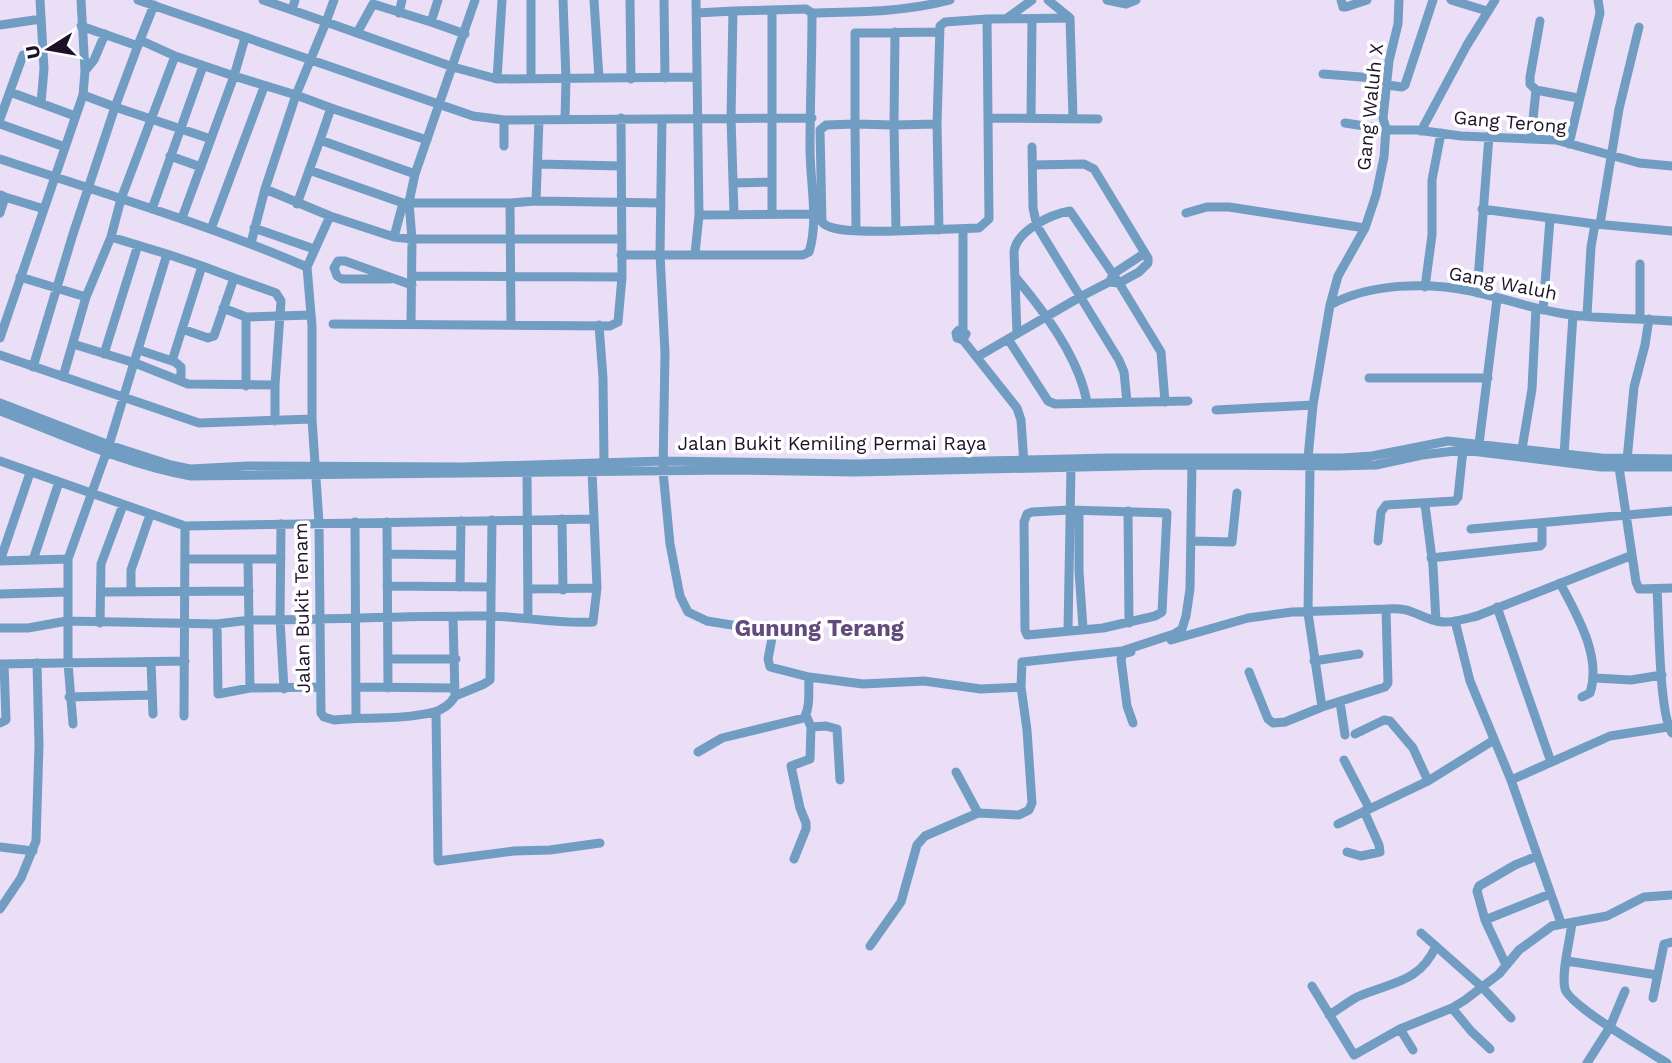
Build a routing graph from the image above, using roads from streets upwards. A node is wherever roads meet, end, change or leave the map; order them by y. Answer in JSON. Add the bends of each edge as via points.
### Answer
{"nodes":[{"id":1,"x":40,"y":0,"type":"edge"},
{"id":2,"x":80,"y":0,"type":"edge"},
{"id":3,"x":138,"y":0,"type":"edge"},
{"id":4,"x":263,"y":0,"type":"edge"},
{"id":5,"x":295,"y":0,"type":"edge"},
{"id":6,"x":334,"y":0,"type":"edge"},
{"id":7,"x":402,"y":0,"type":"edge"},
{"id":8,"x":438,"y":0,"type":"edge"},
{"id":9,"x":475,"y":0,"type":"edge"},
{"id":10,"x":502,"y":0,"type":"edge"},
{"id":11,"x":531,"y":0,"type":"edge"},
{"id":12,"x":563,"y":0,"type":"edge"},
{"id":13,"x":594,"y":0,"type":"edge"},
{"id":14,"x":630,"y":0,"type":"edge"},
{"id":15,"x":664,"y":0,"type":"edge"},
{"id":16,"x":696,"y":0,"type":"edge"},
{"id":17,"x":950,"y":0,"type":"edge"},
{"id":18,"x":1032,"y":0,"type":"edge"},
{"id":19,"x":1048,"y":0,"type":"edge"},
{"id":20,"x":1107,"y":0,"type":"edge"},
{"id":21,"x":1136,"y":0,"type":"edge"},
{"id":22,"x":1341,"y":0,"type":"edge"},
{"id":23,"x":1367,"y":0,"type":"edge"},
{"id":24,"x":1399,"y":0,"type":"edge"},
{"id":25,"x":1433,"y":0,"type":"edge"},
{"id":26,"x":1451,"y":0,"type":"edge"},
{"id":27,"x":1495,"y":0,"type":"edge"},
{"id":28,"x":1598,"y":0,"type":"edge"},
{"id":29,"x":374,"y":2,"type":"edge"},
{"id":30,"x":159,"y":4,"type":"edge"},
{"id":31,"x":808,"y":7,"type":"edge"},
{"id":32,"x":292,"y":10,"type":"junction"},
{"id":33,"x":733,"y":11,"type":"junction"},
{"id":34,"x":772,"y":11,"type":"junction"},
{"id":35,"x":1487,"y":12,"type":"junction"},
{"id":36,"x":399,"y":13,"type":"junction"},
{"id":37,"x":696,"y":13,"type":"junction"},
{"id":38,"x":1070,"y":18,"type":"junction"},
{"id":39,"x":41,"y":19,"type":"junction"},
{"id":40,"x":987,"y":19,"type":"junction"},
{"id":41,"x":1006,"y":19,"type":"junction"},
{"id":42,"x":1032,"y":20,"type":"junction"},
{"id":43,"x":1540,"y":21,"type":"dead end"},
{"id":44,"x":327,"y":22,"type":"junction"},
{"id":45,"x":431,"y":22,"type":"junction"},
{"id":46,"x":0,"y":25,"type":"edge"},
{"id":47,"x":81,"y":26,"type":"junction"},
{"id":48,"x":1639,"y":27,"type":"dead end"},
{"id":49,"x":895,"y":32,"type":"junction"},
{"id":50,"x":939,"y":32,"type":"junction"},
{"id":51,"x":356,"y":33,"type":"junction"},
{"id":52,"x":104,"y":34,"type":"junction"},
{"id":53,"x":464,"y":34,"type":"junction"},
{"id":54,"x":245,"y":38,"type":"junction"},
{"id":55,"x":139,"y":43,"type":"junction"},
{"id":56,"x":42,"y":52,"type":"junction"},
{"id":57,"x":175,"y":56,"type":"junction"},
{"id":58,"x":311,"y":61,"type":"junction"},
{"id":59,"x":204,"y":66,"type":"junction"},
{"id":60,"x":453,"y":67,"type":"junction"},
{"id":61,"x":85,"y":71,"type":"junction"},
{"id":62,"x":1323,"y":74,"type":"dead end"},
{"id":63,"x":234,"y":76,"type":"junction"},
{"id":64,"x":697,"y":77,"type":"junction"},
{"id":65,"x":531,"y":78,"type":"junction"},
{"id":66,"x":599,"y":78,"type":"junction"},
{"id":67,"x":665,"y":78,"type":"junction"},
{"id":68,"x":497,"y":79,"type":"junction"},
{"id":69,"x":566,"y":79,"type":"junction"},
{"id":70,"x":631,"y":79,"type":"junction"},
{"id":71,"x":1387,"y":82,"type":"junction"},
{"id":72,"x":264,"y":87,"type":"junction"},
{"id":73,"x":1536,"y":90,"type":"junction"},
{"id":74,"x":10,"y":92,"type":"junction"},
{"id":75,"x":83,"y":95,"type":"junction"},
{"id":76,"x":296,"y":95,"type":"junction"},
{"id":77,"x":1578,"y":98,"type":"junction"},
{"id":78,"x":41,"y":103,"type":"junction"},
{"id":79,"x":439,"y":106,"type":"junction"},
{"id":80,"x":116,"y":107,"type":"junction"},
{"id":81,"x":331,"y":108,"type":"junction"},
{"id":82,"x":75,"y":116,"type":"junction"},
{"id":83,"x":732,"y":117,"type":"junction"},
{"id":84,"x":771,"y":117,"type":"junction"},
{"id":85,"x":988,"y":117,"type":"junction"},
{"id":86,"x":621,"y":118,"type":"junction"},
{"id":87,"x":696,"y":118,"type":"junction"},
{"id":88,"x":812,"y":118,"type":"junction"},
{"id":89,"x":1031,"y":118,"type":"junction"},
{"id":90,"x":1073,"y":118,"type":"junction"},
{"id":91,"x":565,"y":119,"type":"junction"},
{"id":92,"x":1098,"y":119,"type":"dead end"},
{"id":93,"x":150,"y":120,"type":"junction"},
{"id":94,"x":504,"y":120,"type":"junction"},
{"id":95,"x":539,"y":120,"type":"junction"},
{"id":96,"x":662,"y":120,"type":"junction"},
{"id":97,"x":0,"y":121,"type":"edge"},
{"id":98,"x":1345,"y":123,"type":"dead end"},
{"id":99,"x":855,"y":124,"type":"junction"},
{"id":100,"x":937,"y":124,"type":"junction"},
{"id":101,"x":894,"y":125,"type":"junction"},
{"id":102,"x":180,"y":129,"type":"junction"},
{"id":103,"x":1386,"y":129,"type":"junction"},
{"id":104,"x":1421,"y":131,"type":"junction"},
{"id":105,"x":1441,"y":133,"type":"junction"},
{"id":106,"x":1489,"y":136,"type":"junction"},
{"id":107,"x":211,"y":139,"type":"junction"},
{"id":108,"x":1531,"y":139,"type":"junction"},
{"id":109,"x":320,"y":140,"type":"junction"},
{"id":110,"x":427,"y":140,"type":"junction"},
{"id":111,"x":1569,"y":144,"type":"junction"},
{"id":112,"x":504,"y":146,"type":"dead end"},
{"id":113,"x":65,"y":147,"type":"junction"},
{"id":114,"x":1032,"y":147,"type":"dead end"},
{"id":115,"x":170,"y":156,"type":"junction"},
{"id":116,"x":1613,"y":156,"type":"junction"},
{"id":117,"x":0,"y":159,"type":"edge"},
{"id":118,"x":538,"y":164,"type":"junction"},
{"id":119,"x":1033,"y":165,"type":"junction"},
{"id":120,"x":621,"y":166,"type":"junction"},
{"id":121,"x":1672,"y":166,"type":"edge"},
{"id":122,"x":201,"y":167,"type":"junction"},
{"id":123,"x":309,"y":170,"type":"junction"},
{"id":124,"x":415,"y":174,"type":"junction"},
{"id":125,"x":54,"y":177,"type":"junction"},
{"id":126,"x":772,"y":182,"type":"junction"},
{"id":127,"x":734,"y":183,"type":"junction"},
{"id":128,"x":88,"y":188,"type":"junction"},
{"id":129,"x":265,"y":190,"type":"junction"},
{"id":130,"x":3,"y":196,"type":"edge"},
{"id":131,"x":121,"y":199,"type":"junction"},
{"id":132,"x":536,"y":201,"type":"junction"},
{"id":133,"x":406,"y":202,"type":"junction"},
{"id":134,"x":621,"y":202,"type":"junction"},
{"id":135,"x":510,"y":203,"type":"junction"},
{"id":136,"x":661,"y":203,"type":"junction"},
{"id":137,"x":297,"y":204,"type":"junction"},
{"id":138,"x":44,"y":209,"type":"junction"},
{"id":139,"x":152,"y":209,"type":"junction"},
{"id":140,"x":1482,"y":209,"type":"junction"},
{"id":141,"x":1186,"y":213,"type":"dead end"},
{"id":142,"x":0,"y":214,"type":"edge"},
{"id":143,"x":734,"y":214,"type":"junction"},
{"id":144,"x":772,"y":214,"type":"junction"},
{"id":145,"x":812,"y":214,"type":"junction"},
{"id":146,"x":699,"y":215,"type":"junction"},
{"id":147,"x":330,"y":216,"type":"junction"},
{"id":148,"x":182,"y":218,"type":"junction"},
{"id":149,"x":1550,"y":219,"type":"junction"},
{"id":150,"x":1597,"y":224,"type":"junction"},
{"id":151,"x":1037,"y":226,"type":"junction"},
{"id":152,"x":254,"y":228,"type":"junction"},
{"id":153,"x":1365,"y":228,"type":"junction"},
{"id":154,"x":211,"y":229,"type":"junction"},
{"id":155,"x":963,"y":229,"type":"junction"},
{"id":156,"x":856,"y":230,"type":"junction"},
{"id":157,"x":939,"y":230,"type":"junction"},
{"id":158,"x":896,"y":231,"type":"junction"},
{"id":159,"x":1672,"y":231,"type":"edge"},
{"id":160,"x":110,"y":237,"type":"junction"},
{"id":161,"x":394,"y":237,"type":"junction"},
{"id":162,"x":412,"y":239,"type":"junction"},
{"id":163,"x":510,"y":239,"type":"junction"},
{"id":164,"x":621,"y":239,"type":"junction"},
{"id":165,"x":251,"y":243,"type":"junction"},
{"id":166,"x":138,"y":245,"type":"junction"},
{"id":167,"x":314,"y":249,"type":"junction"},
{"id":168,"x":167,"y":254,"type":"junction"},
{"id":169,"x":660,"y":254,"type":"junction"},
{"id":170,"x":695,"y":254,"type":"junction"},
{"id":171,"x":621,"y":255,"type":"junction"},
{"id":172,"x":1640,"y":264,"type":"dead end"},
{"id":173,"x":202,"y":266,"type":"junction"},
{"id":174,"x":307,"y":267,"type":"junction"},
{"id":175,"x":511,"y":276,"type":"junction"},
{"id":176,"x":20,"y":277,"type":"junction"},
{"id":177,"x":622,"y":277,"type":"junction"},
{"id":178,"x":234,"y":278,"type":"junction"},
{"id":179,"x":1016,"y":278,"type":"junction"},
{"id":180,"x":390,"y":279,"type":"junction"},
{"id":181,"x":1114,"y":280,"type":"junction"},
{"id":182,"x":412,"y":281,"type":"junction"},
{"id":183,"x":1424,"y":287,"type":"junction"},
{"id":184,"x":58,"y":288,"type":"junction"},
{"id":185,"x":1477,"y":293,"type":"junction"},
{"id":186,"x":86,"y":297,"type":"junction"},
{"id":187,"x":1080,"y":297,"type":"junction"},
{"id":188,"x":1497,"y":299,"type":"junction"},
{"id":189,"x":1330,"y":305,"type":"junction"},
{"id":190,"x":223,"y":308,"type":"junction"},
{"id":191,"x":1540,"y":309,"type":"junction"},
{"id":192,"x":311,"y":315,"type":"junction"},
{"id":193,"x":1573,"y":315,"type":"junction"},
{"id":194,"x":1587,"y":315,"type":"junction"},
{"id":195,"x":280,"y":316,"type":"junction"},
{"id":196,"x":3,"y":317,"type":"edge"},
{"id":197,"x":246,"y":317,"type":"junction"},
{"id":198,"x":1045,"y":317,"type":"junction"},
{"id":199,"x":1645,"y":319,"type":"junction"},
{"id":200,"x":1672,"y":321,"type":"edge"},
{"id":201,"x":332,"y":324,"type":"dead end"},
{"id":202,"x":411,"y":324,"type":"junction"},
{"id":203,"x":511,"y":324,"type":"junction"},
{"id":204,"x":599,"y":326,"type":"junction"},
{"id":205,"x":182,"y":329,"type":"junction"},
{"id":206,"x":1012,"y":336,"type":"junction"},
{"id":207,"x":0,"y":338,"type":"edge"},
{"id":208,"x":74,"y":344,"type":"junction"},
{"id":209,"x":139,"y":350,"type":"junction"},
{"id":210,"x":104,"y":354,"type":"junction"},
{"id":211,"x":0,"y":355,"type":"edge"},
{"id":212,"x":977,"y":357,"type":"junction"},
{"id":213,"x":172,"y":360,"type":"junction"},
{"id":214,"x":135,"y":363,"type":"junction"},
{"id":215,"x":33,"y":367,"type":"junction"},
{"id":216,"x":63,"y":377,"type":"junction"},
{"id":217,"x":1368,"y":378,"type":"dead end"},
{"id":218,"x":1488,"y":378,"type":"junction"},
{"id":219,"x":181,"y":381,"type":"junction"},
{"id":220,"x":275,"y":385,"type":"junction"},
{"id":221,"x":246,"y":386,"type":"junction"},
{"id":222,"x":123,"y":398,"type":"junction"},
{"id":223,"x":1188,"y":401,"type":"dead end"},
{"id":224,"x":1127,"y":402,"type":"junction"},
{"id":225,"x":1165,"y":402,"type":"junction"},
{"id":226,"x":0,"y":403,"type":"edge"},
{"id":227,"x":1087,"y":403,"type":"junction"},
{"id":228,"x":1313,"y":405,"type":"junction"},
{"id":229,"x":1216,"y":410,"type":"dead end"},
{"id":230,"x":0,"y":411,"type":"edge"},
{"id":231,"x":312,"y":419,"type":"junction"},
{"id":232,"x":275,"y":421,"type":"junction"},
{"id":233,"x":1479,"y":444,"type":"junction"},
{"id":234,"x":108,"y":448,"type":"junction"},
{"id":235,"x":1522,"y":449,"type":"junction"},
{"id":236,"x":1463,"y":450,"type":"junction"},
{"id":237,"x":1409,"y":453,"type":"junction"},
{"id":238,"x":1564,"y":455,"type":"junction"},
{"id":239,"x":1672,"y":459,"type":"edge"},
{"id":240,"x":1627,"y":460,"type":"junction"},
{"id":241,"x":0,"y":461,"type":"edge"},
{"id":242,"x":604,"y":462,"type":"junction"},
{"id":243,"x":1192,"y":462,"type":"junction"},
{"id":244,"x":1309,"y":462,"type":"junction"},
{"id":245,"x":1642,"y":464,"type":"junction"},
{"id":246,"x":1024,"y":465,"type":"junction"},
{"id":247,"x":663,"y":466,"type":"junction"},
{"id":248,"x":1619,"y":467,"type":"junction"},
{"id":249,"x":1672,"y":467,"type":"edge"},
{"id":250,"x":527,"y":468,"type":"junction"},
{"id":251,"x":1071,"y":468,"type":"junction"},
{"id":252,"x":317,"y":470,"type":"junction"},
{"id":253,"x":592,"y":471,"type":"junction"},
{"id":254,"x":30,"y":472,"type":"junction"},
{"id":255,"x":58,"y":482,"type":"junction"},
{"id":256,"x":90,"y":493,"type":"junction"},
{"id":257,"x":1237,"y":494,"type":"dead end"},
{"id":258,"x":122,"y":505,"type":"junction"},
{"id":259,"x":1425,"y":505,"type":"junction"},
{"id":260,"x":1075,"y":511,"type":"junction"},
{"id":261,"x":1128,"y":511,"type":"junction"},
{"id":262,"x":1672,"y":511,"type":"edge"},
{"id":263,"x":1625,"y":514,"type":"junction"},
{"id":264,"x":150,"y":515,"type":"junction"},
{"id":265,"x":562,"y":519,"type":"junction"},
{"id":266,"x":593,"y":519,"type":"junction"},
{"id":267,"x":492,"y":520,"type":"junction"},
{"id":268,"x":527,"y":520,"type":"junction"},
{"id":269,"x":461,"y":521,"type":"junction"},
{"id":270,"x":387,"y":522,"type":"junction"},
{"id":271,"x":319,"y":523,"type":"junction"},
{"id":272,"x":355,"y":523,"type":"junction"},
{"id":273,"x":281,"y":524,"type":"junction"},
{"id":274,"x":1542,"y":524,"type":"junction"},
{"id":275,"x":185,"y":526,"type":"junction"},
{"id":276,"x":1471,"y":529,"type":"dead end"},
{"id":277,"x":1192,"y":541,"type":"junction"},
{"id":278,"x":1378,"y":541,"type":"dead end"},
{"id":279,"x":387,"y":554,"type":"junction"},
{"id":280,"x":460,"y":555,"type":"junction"},
{"id":281,"x":1630,"y":556,"type":"junction"},
{"id":282,"x":1432,"y":558,"type":"junction"},
{"id":283,"x":68,"y":559,"type":"junction"},
{"id":284,"x":185,"y":559,"type":"junction"},
{"id":285,"x":281,"y":559,"type":"junction"},
{"id":286,"x":33,"y":560,"type":"junction"},
{"id":287,"x":0,"y":561,"type":"edge"},
{"id":288,"x":248,"y":561,"type":"junction"},
{"id":289,"x":1079,"y":571,"type":"junction"},
{"id":290,"x":1068,"y":572,"type":"junction"},
{"id":291,"x":1560,"y":583,"type":"junction"},
{"id":292,"x":387,"y":586,"type":"junction"},
{"id":293,"x":460,"y":587,"type":"junction"},
{"id":294,"x":491,"y":587,"type":"junction"},
{"id":295,"x":597,"y":588,"type":"junction"},
{"id":296,"x":1672,"y":588,"type":"edge"},
{"id":297,"x":528,"y":590,"type":"junction"},
{"id":298,"x":563,"y":590,"type":"junction"},
{"id":299,"x":1657,"y":590,"type":"junction"},
{"id":300,"x":249,"y":591,"type":"junction"},
{"id":301,"x":67,"y":592,"type":"junction"},
{"id":302,"x":101,"y":592,"type":"junction"},
{"id":303,"x":131,"y":592,"type":"junction"},
{"id":304,"x":185,"y":592,"type":"junction"},
{"id":305,"x":0,"y":594,"type":"edge"},
{"id":306,"x":1497,"y":607,"type":"junction"},
{"id":307,"x":1386,"y":609,"type":"junction"},
{"id":308,"x":1308,"y":613,"type":"junction"},
{"id":309,"x":490,"y":616,"type":"junction"},
{"id":310,"x":453,"y":617,"type":"junction"},
{"id":311,"x":528,"y":617,"type":"junction"},
{"id":312,"x":355,"y":618,"type":"junction"},
{"id":313,"x":387,"y":618,"type":"junction"},
{"id":314,"x":319,"y":619,"type":"junction"},
{"id":315,"x":250,"y":620,"type":"junction"},
{"id":316,"x":280,"y":620,"type":"junction"},
{"id":317,"x":67,"y":621,"type":"junction"},
{"id":318,"x":1436,"y":621,"type":"junction"},
{"id":319,"x":1455,"y":621,"type":"junction"},
{"id":320,"x":1129,"y":622,"type":"junction"},
{"id":321,"x":100,"y":623,"type":"junction"},
{"id":322,"x":185,"y":623,"type":"junction"},
{"id":323,"x":217,"y":624,"type":"junction"},
{"id":324,"x":0,"y":628,"type":"edge"},
{"id":325,"x":1083,"y":628,"type":"junction"},
{"id":326,"x":1068,"y":629,"type":"junction"},
{"id":327,"x":1359,"y":654,"type":"dead end"},
{"id":328,"x":388,"y":659,"type":"junction"},
{"id":329,"x":456,"y":659,"type":"junction"},
{"id":330,"x":185,"y":661,"type":"junction"},
{"id":331,"x":1314,"y":661,"type":"junction"},
{"id":332,"x":151,"y":662,"type":"junction"},
{"id":333,"x":37,"y":663,"type":"junction"},
{"id":334,"x":68,"y":663,"type":"junction"},
{"id":335,"x":2,"y":664,"type":"edge"},
{"id":336,"x":1250,"y":672,"type":"dead end"},
{"id":337,"x":1662,"y":675,"type":"junction"},
{"id":338,"x":809,"y":677,"type":"junction"},
{"id":339,"x":1595,"y":678,"type":"junction"},
{"id":340,"x":320,"y":687,"type":"junction"},
{"id":341,"x":356,"y":687,"type":"junction"},
{"id":342,"x":1021,"y":687,"type":"junction"},
{"id":343,"x":250,"y":688,"type":"junction"},
{"id":344,"x":388,"y":688,"type":"junction"},
{"id":345,"x":2,"y":689,"type":"edge"},
{"id":346,"x":284,"y":689,"type":"junction"},
{"id":347,"x":455,"y":692,"type":"junction"},
{"id":348,"x":152,"y":695,"type":"junction"},
{"id":349,"x":69,"y":697,"type":"junction"},
{"id":350,"x":1582,"y":697,"type":"dead end"},
{"id":351,"x":1668,"y":697,"type":"edge"},
{"id":352,"x":1340,"y":702,"type":"junction"},
{"id":353,"x":1322,"y":707,"type":"junction"},
{"id":354,"x":436,"y":712,"type":"junction"},
{"id":355,"x":153,"y":714,"type":"dead end"},
{"id":356,"x":807,"y":715,"type":"junction"},
{"id":357,"x":184,"y":716,"type":"dead end"},
{"id":358,"x":356,"y":718,"type":"junction"},
{"id":359,"x":0,"y":723,"type":"edge"},
{"id":360,"x":1133,"y":723,"type":"dead end"},
{"id":361,"x":73,"y":724,"type":"dead end"},
{"id":362,"x":811,"y":727,"type":"junction"},
{"id":363,"x":1670,"y":730,"type":"edge"},
{"id":364,"x":1355,"y":734,"type":"dead end"},
{"id":365,"x":1345,"y":736,"type":"dead end"},
{"id":366,"x":1494,"y":740,"type":"junction"},
{"id":367,"x":698,"y":751,"type":"dead end"},
{"id":368,"x":1344,"y":760,"type":"dead end"},
{"id":369,"x":1551,"y":762,"type":"junction"},
{"id":370,"x":956,"y":772,"type":"dead end"},
{"id":371,"x":840,"y":780,"type":"dead end"},
{"id":372,"x":1511,"y":780,"type":"junction"},
{"id":373,"x":1428,"y":781,"type":"junction"},
{"id":374,"x":1366,"y":809,"type":"junction"},
{"id":375,"x":978,"y":813,"type":"junction"},
{"id":376,"x":1338,"y":824,"type":"dead end"},
{"id":377,"x":600,"y":844,"type":"dead end"},
{"id":378,"x":0,"y":847,"type":"edge"},
{"id":379,"x":33,"y":850,"type":"junction"},
{"id":380,"x":1347,"y":852,"type":"dead end"},
{"id":381,"x":1537,"y":856,"type":"junction"},
{"id":382,"x":793,"y":859,"type":"dead end"},
{"id":383,"x":1550,"y":894,"type":"junction"},
{"id":384,"x":1672,"y":895,"type":"edge"},
{"id":385,"x":0,"y":909,"type":"edge"},
{"id":386,"x":1485,"y":920,"type":"junction"},
{"id":387,"x":1561,"y":923,"type":"junction"},
{"id":388,"x":1572,"y":923,"type":"junction"},
{"id":389,"x":1421,"y":933,"type":"dead end"},
{"id":390,"x":1672,"y":942,"type":"edge"},
{"id":391,"x":870,"y":946,"type":"dead end"},
{"id":392,"x":1436,"y":946,"type":"junction"},
{"id":393,"x":1567,"y":961,"type":"junction"},
{"id":394,"x":1506,"y":965,"type":"junction"},
{"id":395,"x":1657,"y":975,"type":"junction"},
{"id":396,"x":1312,"y":986,"type":"dead end"},
{"id":397,"x":1482,"y":986,"type":"junction"},
{"id":398,"x":1625,"y":991,"type":"dead end"},
{"id":399,"x":1653,"y":999,"type":"dead end"},
{"id":400,"x":1452,"y":1008,"type":"junction"},
{"id":401,"x":1329,"y":1014,"type":"junction"},
{"id":402,"x":1511,"y":1018,"type":"dead end"},
{"id":403,"x":1610,"y":1027,"type":"junction"},
{"id":404,"x":1399,"y":1029,"type":"junction"},
{"id":405,"x":1490,"y":1049,"type":"dead end"},
{"id":406,"x":1413,"y":1050,"type":"dead end"},
{"id":407,"x":1587,"y":1063,"type":"edge"},
{"id":408,"x":1667,"y":1063,"type":"edge"}],
"edges":[{"from":1,"to":39,"type":"street"},
{"from":2,"to":47,"type":"street"},
{"from":3,"to":30,"type":"street"},
{"from":4,"to":32,"type":"street"},
{"from":5,"to":32,"type":"street"},
{"from":6,"to":44,"type":"street"},
{"from":7,"to":36,"type":"street"},
{"from":8,"to":45,"type":"street"},
{"from":9,"to":53,"type":"street"},
{"from":10,"to":68,"type":"street"},
{"from":11,"to":65,"type":"street"},
{"from":12,"to":69,"type":"street"},
{"from":13,"to":66,"type":"street"},
{"from":14,"to":70,"type":"street"},
{"from":15,"to":67,"type":"street"},
{"from":16,"to":37,"type":"street"},
{"from":17,"to":31,"type":"street","via":[[906,8]]},
{"from":18,"to":41,"type":"street"},
{"from":19,"to":38,"type":"street"},
{"from":20,"to":21,"type":"street","via":[[1126,4]]},
{"from":22,"to":23,"type":"street","via":[[1346,7]]},
{"from":24,"to":71,"type":"street","name":"Gang Waluh X"},
{"from":25,"to":71,"type":"street","via":[[1405,85]]},
{"from":26,"to":35,"type":"street"},
{"from":27,"to":35,"type":"street"},
{"from":28,"to":77,"type":"street","via":[[1600,13]]},
{"from":29,"to":36,"type":"street"},
{"from":29,"to":51,"type":"street"},
{"from":30,"to":54,"type":"street"},
{"from":30,"to":55,"type":"street"},
{"from":31,"to":34,"type":"street"},
{"from":31,"to":88,"type":"street"},
{"from":32,"to":44,"type":"street"},
{"from":33,"to":34,"type":"street"},
{"from":33,"to":37,"type":"street"},
{"from":33,"to":83,"type":"street"},
{"from":34,"to":84,"type":"street"},
{"from":35,"to":104,"type":"street"},
{"from":36,"to":45,"type":"street"},
{"from":37,"to":64,"type":"street"},
{"from":38,"to":42,"type":"street"},
{"from":38,"to":90,"type":"street"},
{"from":39,"to":46,"type":"street"},
{"from":39,"to":56,"type":"street"},
{"from":40,"to":41,"type":"street"},
{"from":40,"to":50,"type":"street","via":[[945,22]]},
{"from":40,"to":85,"type":"street"},
{"from":41,"to":42,"type":"street"},
{"from":42,"to":89,"type":"street"},
{"from":43,"to":73,"type":"street","via":[[1530,77]]},
{"from":44,"to":51,"type":"street"},
{"from":44,"to":58,"type":"street"},
{"from":45,"to":53,"type":"street"},
{"from":47,"to":52,"type":"street"},
{"from":47,"to":61,"type":"street"},
{"from":48,"to":116,"type":"street"},
{"from":49,"to":50,"type":"street"},
{"from":49,"to":99,"type":"street","via":[[855,33]]},
{"from":49,"to":101,"type":"street"},
{"from":50,"to":100,"type":"street"},
{"from":51,"to":60,"type":"street"},
{"from":52,"to":55,"type":"street"},
{"from":52,"to":61,"type":"street"},
{"from":53,"to":60,"type":"street"},
{"from":54,"to":58,"type":"street"},
{"from":54,"to":63,"type":"street"},
{"from":55,"to":57,"type":"street"},
{"from":55,"to":80,"type":"street"},
{"from":56,"to":74,"type":"street","via":[[23,55]]},
{"from":56,"to":78,"type":"street"},
{"from":57,"to":59,"type":"street"},
{"from":57,"to":93,"type":"street"},
{"from":58,"to":76,"type":"street"},
{"from":58,"to":79,"type":"street"},
{"from":59,"to":63,"type":"street"},
{"from":59,"to":102,"type":"street"},
{"from":60,"to":68,"type":"street"},
{"from":60,"to":79,"type":"street"},
{"from":61,"to":75,"type":"street"},
{"from":62,"to":71,"type":"street"},
{"from":63,"to":72,"type":"street"},
{"from":63,"to":107,"type":"street"},
{"from":64,"to":67,"type":"street"},
{"from":64,"to":87,"type":"street"},
{"from":65,"to":68,"type":"street"},
{"from":65,"to":69,"type":"street"},
{"from":66,"to":69,"type":"street"},
{"from":66,"to":70,"type":"street"},
{"from":67,"to":70,"type":"street"},
{"from":69,"to":91,"type":"street"},
{"from":71,"to":103,"type":"street","name":"Gang Waluh X"},
{"from":72,"to":76,"type":"street"},
{"from":72,"to":154,"type":"street"},
{"from":73,"to":77,"type":"street"},
{"from":73,"to":108,"type":"street"},
{"from":74,"to":78,"type":"street"},
{"from":74,"to":97,"type":"street"},
{"from":75,"to":80,"type":"street"},
{"from":75,"to":82,"type":"street"},
{"from":76,"to":81,"type":"street"},
{"from":76,"to":129,"type":"street"},
{"from":77,"to":111,"type":"street"},
{"from":78,"to":82,"type":"street"},
{"from":79,"to":94,"type":"street"},
{"from":79,"to":110,"type":"street"},
{"from":80,"to":93,"type":"street"},
{"from":80,"to":128,"type":"street"},
{"from":81,"to":109,"type":"street"},
{"from":81,"to":110,"type":"street"},
{"from":82,"to":113,"type":"street"},
{"from":83,"to":84,"type":"street"},
{"from":83,"to":87,"type":"street"},
{"from":83,"to":127,"type":"street"},
{"from":84,"to":88,"type":"street"},
{"from":84,"to":126,"type":"street"},
{"from":85,"to":89,"type":"street"},
{"from":85,"to":155,"type":"street","via":[[989,219],[979,228]]},
{"from":86,"to":91,"type":"street"},
{"from":86,"to":96,"type":"street"},
{"from":86,"to":120,"type":"street"},
{"from":87,"to":96,"type":"street"},
{"from":87,"to":146,"type":"street"},
{"from":88,"to":145,"type":"street"},
{"from":89,"to":90,"type":"street"},
{"from":90,"to":92,"type":"street"},
{"from":91,"to":95,"type":"street"},
{"from":93,"to":102,"type":"street"},
{"from":93,"to":131,"type":"street"},
{"from":94,"to":95,"type":"street"},
{"from":94,"to":112,"type":"street"},
{"from":95,"to":118,"type":"street"},
{"from":96,"to":136,"type":"street"},
{"from":97,"to":113,"type":"street"},
{"from":98,"to":103,"type":"street","name":"Gang Terong"},
{"from":99,"to":101,"type":"street"},
{"from":99,"to":156,"type":"street"},
{"from":99,"to":156,"type":"street","via":[[824,125],[820,139],[823,224],[835,230]]},
{"from":100,"to":101,"type":"street"},
{"from":100,"to":157,"type":"street"},
{"from":101,"to":158,"type":"street"},
{"from":102,"to":107,"type":"street"},
{"from":102,"to":115,"type":"street"},
{"from":103,"to":104,"type":"street","name":"Gang Terong"},
{"from":103,"to":153,"type":"street","name":"Gang Waluh X","via":[[1376,195]]},
{"from":104,"to":105,"type":"street","name":"Gang Terong"},
{"from":105,"to":106,"type":"street","name":"Gang Terong"},
{"from":105,"to":183,"type":"street","via":[[1432,180],[1432,234]]},
{"from":106,"to":108,"type":"street","name":"Gang Terong"},
{"from":106,"to":140,"type":"street"},
{"from":107,"to":122,"type":"street"},
{"from":108,"to":111,"type":"street","name":"Gang Terong"},
{"from":109,"to":123,"type":"street"},
{"from":109,"to":124,"type":"street"},
{"from":110,"to":124,"type":"street"},
{"from":111,"to":116,"type":"street","name":"Gang Terong"},
{"from":113,"to":125,"type":"street"},
{"from":114,"to":119,"type":"street"},
{"from":115,"to":122,"type":"street"},
{"from":115,"to":139,"type":"street"},
{"from":116,"to":121,"type":"street","name":"Gang Terong"},
{"from":116,"to":150,"type":"street"},
{"from":117,"to":125,"type":"street"},
{"from":118,"to":120,"type":"street"},
{"from":118,"to":132,"type":"street"},
{"from":119,"to":151,"type":"street"},
{"from":119,"to":181,"type":"street","via":[[1084,164],[1094,169],[1144,253]]},
{"from":120,"to":134,"type":"street"},
{"from":122,"to":148,"type":"street"},
{"from":123,"to":133,"type":"street"},
{"from":123,"to":137,"type":"street"},
{"from":124,"to":133,"type":"street"},
{"from":125,"to":128,"type":"street"},
{"from":125,"to":138,"type":"street"},
{"from":126,"to":127,"type":"street"},
{"from":126,"to":144,"type":"street"},
{"from":127,"to":143,"type":"street"},
{"from":128,"to":131,"type":"street"},
{"from":128,"to":184,"type":"street"},
{"from":129,"to":137,"type":"street"},
{"from":129,"to":152,"type":"street"},
{"from":130,"to":138,"type":"street"},
{"from":130,"to":142,"type":"street"},
{"from":131,"to":139,"type":"street"},
{"from":131,"to":160,"type":"street"},
{"from":132,"to":134,"type":"street"},
{"from":132,"to":135,"type":"street"},
{"from":133,"to":135,"type":"street"},
{"from":133,"to":161,"type":"street"},
{"from":133,"to":162,"type":"street"},
{"from":134,"to":136,"type":"street"},
{"from":134,"to":164,"type":"street"},
{"from":135,"to":163,"type":"street"},
{"from":136,"to":169,"type":"street"},
{"from":137,"to":147,"type":"street"},
{"from":138,"to":176,"type":"street"},
{"from":139,"to":148,"type":"street"},
{"from":140,"to":149,"type":"street"},
{"from":140,"to":185,"type":"street"},
{"from":141,"to":153,"type":"street","via":[[1229,207]]},
{"from":143,"to":144,"type":"street"},
{"from":143,"to":146,"type":"street"},
{"from":144,"to":145,"type":"street"},
{"from":145,"to":170,"type":"street","via":[[811,247],[806,254]]},
{"from":146,"to":170,"type":"street"},
{"from":147,"to":161,"type":"street"},
{"from":147,"to":167,"type":"street"},
{"from":148,"to":154,"type":"street"},
{"from":149,"to":150,"type":"street"},
{"from":149,"to":191,"type":"street"},
{"from":150,"to":159,"type":"street"},
{"from":150,"to":194,"type":"street"},
{"from":151,"to":179,"type":"street","via":[[1014,245]]},
{"from":151,"to":181,"type":"street","via":[[1070,211]]},
{"from":151,"to":187,"type":"street"},
{"from":152,"to":165,"type":"street"},
{"from":152,"to":167,"type":"street"},
{"from":153,"to":189,"type":"street","name":"Gang Waluh X","via":[[1338,276]]},
{"from":154,"to":165,"type":"street"},
{"from":155,"to":157,"type":"street"},
{"from":155,"to":212,"type":"street","via":[[963,335]]},
{"from":156,"to":158,"type":"street"},
{"from":157,"to":158,"type":"street"},
{"from":160,"to":166,"type":"street"},
{"from":160,"to":186,"type":"street"},
{"from":161,"to":162,"type":"street"},
{"from":162,"to":163,"type":"street"},
{"from":162,"to":182,"type":"street"},
{"from":163,"to":164,"type":"street"},
{"from":163,"to":175,"type":"street"},
{"from":164,"to":171,"type":"street"},
{"from":165,"to":174,"type":"street"},
{"from":166,"to":168,"type":"street"},
{"from":166,"to":210,"type":"street"},
{"from":167,"to":174,"type":"street"},
{"from":168,"to":173,"type":"street"},
{"from":168,"to":209,"type":"street"},
{"from":169,"to":170,"type":"street"},
{"from":169,"to":171,"type":"street"},
{"from":169,"to":247,"type":"street","via":[[665,353]]},
{"from":171,"to":177,"type":"street"},
{"from":172,"to":199,"type":"street"},
{"from":173,"to":178,"type":"street"},
{"from":173,"to":205,"type":"street"},
{"from":174,"to":192,"type":"street","name":"Jalan Bukit Tenam"},
{"from":175,"to":177,"type":"street"},
{"from":175,"to":182,"type":"street"},
{"from":175,"to":203,"type":"street"},
{"from":176,"to":184,"type":"street"},
{"from":176,"to":196,"type":"street"},
{"from":177,"to":204,"type":"street","via":[[618,323]]},
{"from":178,"to":190,"type":"street"},
{"from":178,"to":195,"type":"street","via":[[276,293],[281,301]]},
{"from":179,"to":198,"type":"street"},
{"from":179,"to":206,"type":"street"},
{"from":180,"to":180,"type":"street","via":[[341,260],[334,268],[342,279]]},
{"from":180,"to":182,"type":"street"},
{"from":181,"to":187,"type":"street"},
{"from":181,"to":225,"type":"street","via":[[1161,352]]},
{"from":182,"to":202,"type":"street"},
{"from":183,"to":185,"type":"street","name":"Gang Waluh"},
{"from":183,"to":189,"type":"street","name":"Gang Waluh","via":[[1376,288]]},
{"from":184,"to":186,"type":"street"},
{"from":184,"to":215,"type":"street"},
{"from":185,"to":188,"type":"street","name":"Gang Waluh"},
{"from":186,"to":208,"type":"street"},
{"from":187,"to":198,"type":"street"},
{"from":187,"to":224,"type":"street","via":[[1119,360]]},
{"from":188,"to":191,"type":"street","name":"Gang Waluh"},
{"from":188,"to":218,"type":"street"},
{"from":189,"to":228,"type":"street","name":"Gang Waluh X"},
{"from":190,"to":197,"type":"street"},
{"from":190,"to":205,"type":"street","via":[[212,337]]},
{"from":191,"to":193,"type":"street","name":"Gang Waluh"},
{"from":191,"to":235,"type":"street"},
{"from":192,"to":195,"type":"street"},
{"from":192,"to":231,"type":"street","name":"Jalan Bukit Tenam"},
{"from":193,"to":194,"type":"street","name":"Gang Waluh"},
{"from":193,"to":238,"type":"street"},
{"from":194,"to":199,"type":"street","name":"Gang Waluh"},
{"from":195,"to":197,"type":"street"},
{"from":195,"to":220,"type":"street"},
{"from":196,"to":207,"type":"street"},
{"from":197,"to":221,"type":"street"},
{"from":198,"to":206,"type":"street"},
{"from":198,"to":227,"type":"street","via":[[1076,366]]},
{"from":199,"to":200,"type":"street","name":"Gang Waluh"},
{"from":199,"to":240,"type":"street"},
{"from":201,"to":202,"type":"street"},
{"from":202,"to":203,"type":"street"},
{"from":203,"to":204,"type":"street"},
{"from":204,"to":242,"type":"street"},
{"from":205,"to":213,"type":"street"},
{"from":206,"to":212,"type":"street"},
{"from":206,"to":227,"type":"street","via":[[1048,401]]},
{"from":208,"to":210,"type":"street"},
{"from":208,"to":216,"type":"street"},
{"from":209,"to":213,"type":"street"},
{"from":209,"to":214,"type":"street"},
{"from":210,"to":214,"type":"street"},
{"from":211,"to":215,"type":"street"},
{"from":212,"to":246,"type":"street","via":[[1017,408]]},
{"from":213,"to":219,"type":"street","via":[[181,367]]},
{"from":214,"to":219,"type":"street"},
{"from":214,"to":222,"type":"street"},
{"from":215,"to":216,"type":"street"},
{"from":216,"to":222,"type":"street"},
{"from":217,"to":218,"type":"street"},
{"from":218,"to":233,"type":"street"},
{"from":219,"to":221,"type":"street"},
{"from":220,"to":221,"type":"street"},
{"from":220,"to":232,"type":"street"},
{"from":222,"to":232,"type":"street","via":[[199,423]]},
{"from":222,"to":234,"type":"street"},
{"from":223,"to":225,"type":"street"},
{"from":224,"to":225,"type":"street"},
{"from":224,"to":227,"type":"street"},
{"from":226,"to":234,"type":"street","name":"Jalan Bukit Kemiling Permai Raya"},
{"from":228,"to":229,"type":"street"},
{"from":228,"to":244,"type":"street","name":"Gang Waluh X"},
{"from":230,"to":234,"type":"street","name":"Jalan Bukit Kemiling Permai Raya"},
{"from":231,"to":232,"type":"street"},
{"from":231,"to":252,"type":"street","name":"Jalan Bukit Tenam"},
{"from":233,"to":235,"type":"street","name":"Jalan Bukit Kemiling Permai Raya"},
{"from":233,"to":237,"type":"street","name":"Jalan Bukit Kemiling Permai Raya","via":[[1448,441]]},
{"from":234,"to":252,"type":"street","name":"Jalan Bukit Kemiling Permai Raya","via":[[190,469]]},
{"from":234,"to":256,"type":"street"},
{"from":235,"to":238,"type":"street","name":"Jalan Bukit Kemiling Permai Raya"},
{"from":236,"to":237,"type":"street","name":"Jalan Bukit Kemiling Permai Raya"},
{"from":236,"to":248,"type":"street","name":"Jalan Bukit Kemiling Permai Raya"},
{"from":236,"to":259,"type":"street","via":[[1458,497]]},
{"from":237,"to":244,"type":"street","name":"Jalan Bukit Kemiling Permai Raya"},
{"from":238,"to":240,"type":"street","name":"Jalan Bukit Kemiling Permai Raya"},
{"from":239,"to":245,"type":"street","name":"Jalan Bukit Kemiling Permai Raya"},
{"from":240,"to":245,"type":"street","name":"Jalan Bukit Kemiling Permai Raya"},
{"from":241,"to":254,"type":"street"},
{"from":242,"to":247,"type":"street","name":"Jalan Bukit Kemiling Permai Raya"},
{"from":242,"to":250,"type":"street","name":"Jalan Bukit Kemiling Permai Raya"},
{"from":243,"to":244,"type":"street","name":"Jalan Bukit Kemiling Permai Raya"},
{"from":243,"to":246,"type":"street","name":"Jalan Bukit Kemiling Permai Raya"},
{"from":243,"to":251,"type":"street","name":"Jalan Bukit Kemiling Permai Raya"},
{"from":243,"to":277,"type":"street"},
{"from":244,"to":308,"type":"street","name":"Gang Waluh X"},
{"from":245,"to":248,"type":"street","name":"Jalan Bukit Kemiling Permai Raya"},
{"from":245,"to":249,"type":"street","name":"Jalan Bukit Kemiling Permai Raya"},
{"from":246,"to":247,"type":"street","name":"Jalan Bukit Kemiling Permai Raya"},
{"from":246,"to":251,"type":"street","name":"Jalan Bukit Kemiling Permai Raya"},
{"from":247,"to":253,"type":"street","name":"Jalan Bukit Kemiling Permai Raya"},
{"from":247,"to":338,"type":"street","via":[[670,544],[680,596],[688,612],[707,621],[768,625],[773,633],[770,667]]},
{"from":248,"to":263,"type":"street"},
{"from":250,"to":252,"type":"street","name":"Jalan Bukit Kemiling Permai Raya"},
{"from":250,"to":253,"type":"street","name":"Jalan Bukit Kemiling Permai Raya"},
{"from":250,"to":268,"type":"street"},
{"from":251,"to":260,"type":"street"},
{"from":252,"to":271,"type":"street","name":"Jalan Bukit Tenam"},
{"from":253,"to":266,"type":"street"},
{"from":254,"to":255,"type":"street"},
{"from":254,"to":287,"type":"street"},
{"from":255,"to":256,"type":"street"},
{"from":255,"to":286,"type":"street"},
{"from":256,"to":258,"type":"street"},
{"from":256,"to":283,"type":"street"},
{"from":257,"to":277,"type":"street","via":[[1233,542]]},
{"from":258,"to":264,"type":"street"},
{"from":258,"to":302,"type":"street","via":[[101,564]]},
{"from":259,"to":278,"type":"street","via":[[1386,505]]},
{"from":259,"to":282,"type":"street"},
{"from":260,"to":261,"type":"street"},
{"from":260,"to":289,"type":"street"},
{"from":260,"to":290,"type":"street"},
{"from":260,"to":326,"type":"street","via":[[1027,514],[1023,542],[1025,632],[1028,636]]},
{"from":261,"to":320,"type":"street"},
{"from":261,"to":320,"type":"street","via":[[1167,513],[1163,609]]},
{"from":262,"to":263,"type":"street"},
{"from":263,"to":274,"type":"street"},
{"from":263,"to":281,"type":"street"},
{"from":264,"to":275,"type":"street"},
{"from":264,"to":303,"type":"street","via":[[131,570]]},
{"from":265,"to":266,"type":"street"},
{"from":265,"to":268,"type":"street"},
{"from":265,"to":298,"type":"street"},
{"from":266,"to":295,"type":"street"},
{"from":267,"to":268,"type":"street"},
{"from":267,"to":269,"type":"street"},
{"from":267,"to":294,"type":"street"},
{"from":268,"to":297,"type":"street"},
{"from":269,"to":270,"type":"street"},
{"from":269,"to":280,"type":"street"},
{"from":270,"to":272,"type":"street"},
{"from":270,"to":279,"type":"street"},
{"from":271,"to":272,"type":"street"},
{"from":271,"to":273,"type":"street"},
{"from":271,"to":314,"type":"street","name":"Jalan Bukit Tenam"},
{"from":272,"to":312,"type":"street"},
{"from":273,"to":275,"type":"street"},
{"from":273,"to":285,"type":"street"},
{"from":274,"to":276,"type":"street"},
{"from":274,"to":282,"type":"street","via":[[1540,547]]},
{"from":275,"to":284,"type":"street"},
{"from":277,"to":342,"type":"street","via":[[1186,616],[1179,631],[1122,651],[1024,661],[1020,664]]},
{"from":279,"to":280,"type":"street"},
{"from":279,"to":292,"type":"street"},
{"from":280,"to":293,"type":"street"},
{"from":281,"to":291,"type":"street"},
{"from":281,"to":299,"type":"street","via":[[1639,589]]},
{"from":282,"to":318,"type":"street"},
{"from":283,"to":286,"type":"street"},
{"from":283,"to":301,"type":"street"},
{"from":284,"to":288,"type":"street"},
{"from":284,"to":304,"type":"street"},
{"from":285,"to":288,"type":"street"},
{"from":285,"to":316,"type":"street"},
{"from":286,"to":287,"type":"street"},
{"from":288,"to":300,"type":"street"},
{"from":289,"to":290,"type":"street"},
{"from":289,"to":325,"type":"street"},
{"from":290,"to":326,"type":"street"},
{"from":291,"to":306,"type":"street"},
{"from":291,"to":339,"type":"street","via":[[1576,614]]},
{"from":292,"to":293,"type":"street"},
{"from":292,"to":313,"type":"street"},
{"from":293,"to":294,"type":"street"},
{"from":294,"to":309,"type":"street"},
{"from":295,"to":298,"type":"street"},
{"from":295,"to":311,"type":"street","via":[[593,622]]},
{"from":296,"to":299,"type":"street"},
{"from":297,"to":298,"type":"street"},
{"from":297,"to":311,"type":"street"},
{"from":299,"to":337,"type":"street"},
{"from":300,"to":304,"type":"street"},
{"from":300,"to":315,"type":"street"},
{"from":301,"to":305,"type":"street"},
{"from":301,"to":317,"type":"street"},
{"from":302,"to":303,"type":"street"},
{"from":302,"to":321,"type":"street"},
{"from":303,"to":304,"type":"street"},
{"from":304,"to":322,"type":"street"},
{"from":306,"to":319,"type":"street"},
{"from":306,"to":369,"type":"street"},
{"from":307,"to":308,"type":"street"},
{"from":307,"to":318,"type":"street","via":[[1403,608]]},
{"from":307,"to":352,"type":"street","via":[[1388,683]]},
{"from":308,"to":331,"type":"street","name":"Gang Waluh X"},
{"from":308,"to":360,"type":"street","via":[[1248,618],[1123,654]]},
{"from":309,"to":310,"type":"street"},
{"from":309,"to":311,"type":"street"},
{"from":309,"to":347,"type":"street","via":[[490,680]]},
{"from":310,"to":313,"type":"street"},
{"from":310,"to":329,"type":"street"},
{"from":312,"to":313,"type":"street"},
{"from":312,"to":314,"type":"street"},
{"from":312,"to":341,"type":"street"},
{"from":313,"to":328,"type":"street"},
{"from":314,"to":316,"type":"street"},
{"from":314,"to":340,"type":"street","name":"Jalan Bukit Tenam"},
{"from":315,"to":316,"type":"street"},
{"from":315,"to":323,"type":"street"},
{"from":315,"to":343,"type":"street"},
{"from":316,"to":346,"type":"street"},
{"from":317,"to":321,"type":"street"},
{"from":317,"to":324,"type":"street"},
{"from":317,"to":334,"type":"street"},
{"from":318,"to":319,"type":"street"},
{"from":319,"to":366,"type":"street","via":[[1470,681]]},
{"from":320,"to":325,"type":"street"},
{"from":321,"to":322,"type":"street"},
{"from":322,"to":323,"type":"street"},
{"from":322,"to":330,"type":"street"},
{"from":323,"to":343,"type":"street","via":[[218,694]]},
{"from":325,"to":326,"type":"street"},
{"from":327,"to":331,"type":"street"},
{"from":328,"to":329,"type":"street"},
{"from":328,"to":344,"type":"street"},
{"from":329,"to":347,"type":"street"},
{"from":330,"to":332,"type":"street"},
{"from":330,"to":357,"type":"street"},
{"from":331,"to":353,"type":"street","name":"Gang Waluh X"},
{"from":332,"to":334,"type":"street"},
{"from":332,"to":348,"type":"street"},
{"from":333,"to":334,"type":"street"},
{"from":333,"to":335,"type":"street"},
{"from":333,"to":379,"type":"street","via":[[39,745]]},
{"from":334,"to":349,"type":"street"},
{"from":335,"to":345,"type":"street"},
{"from":336,"to":353,"type":"street","via":[[1273,723]]},
{"from":337,"to":339,"type":"street","via":[[1631,680]]},
{"from":337,"to":351,"type":"street"},
{"from":338,"to":342,"type":"street","via":[[863,684],[924,681],[981,689]]},
{"from":338,"to":356,"type":"street"},
{"from":339,"to":350,"type":"street","via":[[1590,693]]},
{"from":340,"to":346,"type":"street"},
{"from":340,"to":358,"type":"street","name":"Jalan Bukit Tenam","via":[[324,717]]},
{"from":341,"to":344,"type":"street"},
{"from":341,"to":358,"type":"street"},
{"from":342,"to":375,"type":"street","via":[[1032,803],[1019,815]]},
{"from":343,"to":346,"type":"street"},
{"from":344,"to":347,"type":"street"},
{"from":345,"to":359,"type":"street","via":[[6,720]]},
{"from":347,"to":354,"type":"street"},
{"from":348,"to":349,"type":"street"},
{"from":348,"to":355,"type":"street"},
{"from":349,"to":361,"type":"street"},
{"from":351,"to":363,"type":"street"},
{"from":352,"to":353,"type":"street"},
{"from":352,"to":365,"type":"street"},
{"from":354,"to":358,"type":"street","name":"Jalan Bukit Tenam"},
{"from":354,"to":377,"type":"street","via":[[438,861]]},
{"from":356,"to":362,"type":"street"},
{"from":356,"to":367,"type":"street","via":[[722,738]]},
{"from":362,"to":371,"type":"street","via":[[837,729]]},
{"from":362,"to":382,"type":"street","via":[[810,759],[792,766],[806,823]]},
{"from":363,"to":369,"type":"street","via":[[1610,736]]},
{"from":364,"to":373,"type":"street","via":[[1390,721],[1413,748]]},
{"from":366,"to":372,"type":"street"},
{"from":366,"to":373,"type":"street"},
{"from":368,"to":374,"type":"street"},
{"from":369,"to":372,"type":"street"},
{"from":370,"to":375,"type":"street"},
{"from":372,"to":381,"type":"street"},
{"from":373,"to":374,"type":"street"},
{"from":374,"to":376,"type":"street"},
{"from":374,"to":380,"type":"street","via":[[1380,852],[1361,856]]},
{"from":375,"to":391,"type":"street","via":[[925,836],[917,845],[901,902]]},
{"from":378,"to":379,"type":"street"},
{"from":379,"to":385,"type":"street"},
{"from":381,"to":383,"type":"street"},
{"from":381,"to":386,"type":"street","via":[[1479,886],[1477,896]]},
{"from":383,"to":386,"type":"street"},
{"from":383,"to":387,"type":"street"},
{"from":384,"to":388,"type":"street","via":[[1644,897],[1607,916]]},
{"from":386,"to":394,"type":"street"},
{"from":387,"to":388,"type":"street"},
{"from":387,"to":394,"type":"street","via":[[1544,930]]},
{"from":388,"to":393,"type":"street"},
{"from":389,"to":392,"type":"street"},
{"from":390,"to":395,"type":"street","via":[[1664,944]]},
{"from":392,"to":397,"type":"street"},
{"from":392,"to":401,"type":"street","via":[[1420,970]]},
{"from":393,"to":395,"type":"street"},
{"from":393,"to":403,"type":"street","via":[[1564,984],[1569,996]]},
{"from":394,"to":397,"type":"street"},
{"from":395,"to":399,"type":"street"},
{"from":396,"to":401,"type":"street"},
{"from":397,"to":400,"type":"street"},
{"from":397,"to":402,"type":"street"},
{"from":398,"to":403,"type":"street"},
{"from":400,"to":404,"type":"street"},
{"from":400,"to":405,"type":"street"},
{"from":401,"to":404,"type":"street","via":[[1354,1055]]},
{"from":403,"to":407,"type":"street"},
{"from":403,"to":408,"type":"street"},
{"from":404,"to":406,"type":"street"}]}
